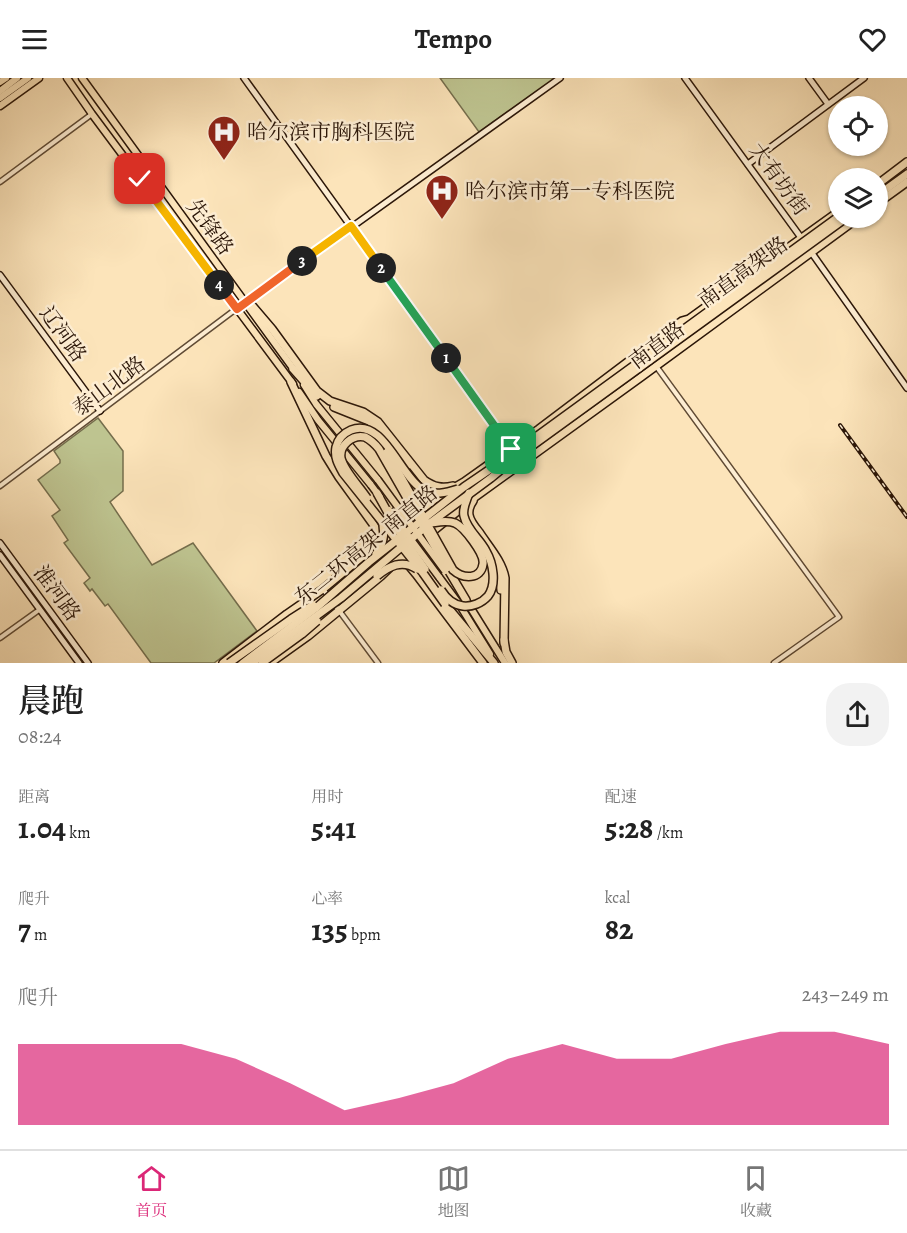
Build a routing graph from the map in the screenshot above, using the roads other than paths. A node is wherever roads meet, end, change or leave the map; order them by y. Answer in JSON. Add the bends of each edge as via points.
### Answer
{"nodes":[{"id":1,"x":6,"y":78,"type":"edge"},
{"id":2,"x":17,"y":78,"type":"edge"},
{"id":3,"x":28,"y":78,"type":"edge"},
{"id":4,"x":39,"y":78,"type":"edge"},
{"id":5,"x":67,"y":78,"type":"edge"},
{"id":6,"x":82,"y":78,"type":"edge"},
{"id":7,"x":244,"y":78,"type":"edge"},
{"id":8,"x":561,"y":78,"type":"edge"},
{"id":9,"x":685,"y":78,"type":"edge"},
{"id":10,"x":809,"y":78,"type":"edge"},
{"id":11,"x":864,"y":78,"type":"edge"},
{"id":12,"x":0,"y":82,"type":"edge"},
{"id":13,"x":0,"y":91,"type":"edge"},
{"id":14,"x":839,"y":96,"type":"edge"},
{"id":15,"x":0,"y":98,"type":"edge"},
{"id":16,"x":828,"y":104,"type":"joint"},
{"id":17,"x":0,"y":106,"type":"edge"},
{"id":18,"x":92,"y":114,"type":"junction"},
{"id":19,"x":907,"y":162,"type":"edge"},
{"id":20,"x":748,"y":164,"type":"junction"},
{"id":21,"x":907,"y":168,"type":"edge"},
{"id":22,"x":907,"y":174,"type":"edge"},
{"id":23,"x":888,"y":176,"type":"edge"},
{"id":24,"x":0,"y":182,"type":"edge"},
{"id":25,"x":888,"y":182,"type":"edge"},
{"id":26,"x":907,"y":182,"type":"edge"},
{"id":27,"x":888,"y":188,"type":"edge"},
{"id":28,"x":888,"y":196,"type":"edge"},
{"id":29,"x":828,"y":220,"type":"edge"},
{"id":30,"x":828,"y":224,"type":"edge"},
{"id":31,"x":351,"y":226,"type":"junction"},
{"id":32,"x":832,"y":228,"type":"edge"},
{"id":33,"x":844,"y":228,"type":"edge"},
{"id":34,"x":802,"y":239,"type":"junction"},
{"id":35,"x":811,"y":252,"type":"junction"},
{"id":36,"x":0,"y":275,"type":"edge"},
{"id":37,"x":0,"y":280,"type":"edge"},
{"id":38,"x":246,"y":302,"type":"junction"},
{"id":39,"x":237,"y":309,"type":"junction"},
{"id":40,"x":679,"y":325,"type":"junction"},
{"id":41,"x":656,"y":366,"type":"junction"},
{"id":42,"x":293,"y":369,"type":"junction"},
{"id":43,"x":642,"y":377,"type":"junction"},
{"id":44,"x":291,"y":382,"type":"junction"},
{"id":45,"x":907,"y":388,"type":"edge"},
{"id":46,"x":99,"y":412,"type":"junction"},
{"id":47,"x":369,"y":421,"type":"junction"},
{"id":48,"x":512,"y":454,"type":"junction"},
{"id":49,"x":485,"y":472,"type":"junction"},
{"id":50,"x":491,"y":478,"type":"junction"},
{"id":51,"x":464,"y":484,"type":"junction"},
{"id":52,"x":0,"y":486,"type":"edge"},
{"id":53,"x":432,"y":492,"type":"junction"},
{"id":54,"x":377,"y":493,"type":"junction"},
{"id":55,"x":472,"y":495,"type":"junction"},
{"id":56,"x":430,"y":523,"type":"junction"},
{"id":57,"x":382,"y":538,"type":"junction"},
{"id":58,"x":0,"y":543,"type":"edge"},
{"id":59,"x":487,"y":552,"type":"junction"},
{"id":60,"x":0,"y":555,"type":"edge"},
{"id":61,"x":402,"y":556,"type":"junction"},
{"id":62,"x":369,"y":562,"type":"junction"},
{"id":63,"x":446,"y":570,"type":"junction"},
{"id":64,"x":420,"y":573,"type":"junction"},
{"id":65,"x":379,"y":576,"type":"junction"},
{"id":66,"x":323,"y":589,"type":"junction"},
{"id":67,"x":335,"y":592,"type":"junction"},
{"id":68,"x":341,"y":598,"type":"junction"},
{"id":69,"x":466,"y":600,"type":"joint"},
{"id":70,"x":341,"y":608,"type":"junction"},
{"id":71,"x":39,"y":610,"type":"junction"},
{"id":72,"x":0,"y":639,"type":"edge"},
{"id":73,"x":504,"y":643,"type":"junction"},
{"id":74,"x":79,"y":663,"type":"edge"},
{"id":75,"x":88,"y":663,"type":"edge"},
{"id":76,"x":223,"y":663,"type":"edge"},
{"id":77,"x":229,"y":663,"type":"edge"},
{"id":78,"x":243,"y":663,"type":"edge"},
{"id":79,"x":252,"y":663,"type":"edge"},
{"id":80,"x":262,"y":663,"type":"edge"},
{"id":81,"x":270,"y":663,"type":"edge"},
{"id":82,"x":378,"y":663,"type":"edge"},
{"id":83,"x":483,"y":663,"type":"edge"},
{"id":84,"x":495,"y":663,"type":"edge"},
{"id":85,"x":505,"y":663,"type":"edge"},
{"id":86,"x":513,"y":663,"type":"edge"},
{"id":87,"x":774,"y":663,"type":"edge"}],
"edges":[{"from":1,"to":12,"type":"main road"},
{"from":2,"to":13,"type":"main road"},
{"from":3,"to":15,"type":"main road"},
{"from":4,"to":17,"type":"main road"},
{"from":5,"to":18,"type":"main road"},
{"from":6,"to":38,"type":"main road","name":"先锋路"},
{"from":7,"to":31,"type":"main road"},
{"from":8,"to":31,"type":"main road"},
{"from":9,"to":20,"type":"main road","name":"大有坊街"},
{"from":10,"to":16,"type":"main road"},
{"from":11,"to":14,"type":"main road"},
{"from":16,"to":20,"type":"main road"},
{"from":18,"to":24,"type":"street"},
{"from":18,"to":39,"type":"main road"},
{"from":19,"to":23,"type":"highway"},
{"from":20,"to":34,"type":"main road","name":"大有坊街"},
{"from":21,"to":25,"type":"highway"},
{"from":22,"to":27,"type":"highway"},
{"from":26,"to":28,"type":"highway"},
{"from":29,"to":34,"type":"highway","name":"南直路"},
{"from":30,"to":48,"type":"highway","name":"南直高架路","bridge":true},
{"from":31,"to":38,"type":"main road"},
{"from":31,"to":48,"type":"main road"},
{"from":32,"to":48,"type":"highway","name":"南直高架路","bridge":true},
{"from":33,"to":35,"type":"highway","name":"南直路"},
{"from":34,"to":35,"type":"main road","name":"大有坊街"},
{"from":34,"to":40,"type":"highway","name":"南直路"},
{"from":35,"to":41,"type":"highway","name":"南直路"},
{"from":35,"to":45,"type":"main road","name":"大有坊街"},
{"from":36,"to":46,"type":"main road","name":"辽河路"},
{"from":37,"to":46,"type":"main road","name":"辽河路"},
{"from":38,"to":39,"type":"street","name":"泰山北路"},
{"from":38,"to":42,"type":"main road","name":"先锋路"},
{"from":38,"to":51,"type":"highway","via":[[272,329],[321,395],[378,422],[431,485],[445,488]]},
{"from":39,"to":44,"type":"main road"},
{"from":39,"to":46,"type":"street","name":"泰山北路"},
{"from":40,"to":48,"type":"highway","name":"南直路"},
{"from":40,"to":49,"type":"highway","bridge":true},
{"from":41,"to":43,"type":"highway","name":"南直路"},
{"from":41,"to":87,"type":"street","via":[[839,617]]},
{"from":42,"to":47,"type":"highway","via":[[323,402]]},
{"from":42,"to":63,"type":"main road","name":"先锋路","bridge":true},
{"from":43,"to":50,"type":"highway","bridge":true,"via":[[630,381]]},
{"from":43,"to":55,"type":"highway","name":"南直路"},
{"from":44,"to":54,"type":"main road","bridge":true},
{"from":44,"to":57,"type":"highway","via":[[326,456]]},
{"from":46,"to":52,"type":"street","name":"泰山北路"},
{"from":47,"to":53,"type":"highway","bridge":true},
{"from":47,"to":56,"type":"highway","bridge":true,"via":[[450,566],[462,576],[471,577],[479,572],[483,557],[463,529],[452,522]]},
{"from":48,"to":49,"type":"highway","name":"东二环高架-南直路","bridge":true},
{"from":48,"to":50,"type":"highway","name":"东二环高架-南直路","bridge":true},
{"from":48,"to":51,"type":"highway","name":"南直路"},
{"from":49,"to":51,"type":"highway","name":"东二环高架-南直路","bridge":true},
{"from":50,"to":55,"type":"highway","name":"东二环高架-南直路","bridge":true},
{"from":51,"to":53,"type":"highway","bridge":true,"via":[[443,493]]},
{"from":51,"to":55,"type":"street"},
{"from":51,"to":57,"type":"highway"},
{"from":51,"to":62,"type":"highway","name":"东二环高架-南直路","bridge":true},
{"from":53,"to":64,"type":"highway","bridge":true,"via":[[420,488],[370,430],[351,430],[338,442],[335,454],[343,473]]},
{"from":54,"to":59,"type":"highway","bridge":true,"via":[[398,529],[452,602],[474,605],[487,596],[493,579]]},
{"from":54,"to":84,"type":"main road","bridge":true,"via":[[459,604]]},
{"from":55,"to":56,"type":"highway","name":"东二环高架-南直路","bridge":true},
{"from":55,"to":59,"type":"highway","bridge":true,"via":[[464,511],[465,520]]},
{"from":55,"to":61,"type":"highway"},
{"from":55,"to":73,"type":"highway","via":[[471,521],[504,571]]},
{"from":56,"to":68,"type":"highway","name":"东二环高架-南直路","bridge":true},
{"from":57,"to":61,"type":"highway"},
{"from":57,"to":66,"type":"highway"},
{"from":58,"to":75,"type":"main road","name":"淮河路"},
{"from":59,"to":73,"type":"highway","bridge":true,"via":[[500,577]]},
{"from":60,"to":71,"type":"main road","name":"淮河路"},
{"from":61,"to":64,"type":"highway"},
{"from":61,"to":65,"type":"highway"},
{"from":62,"to":63,"type":"highway","bridge":true,"via":[[380,548],[384,533],[377,511],[341,456],[345,443],[354,437],[364,437],[379,449]]},
{"from":62,"to":67,"type":"highway","name":"东二环高架-南直路","bridge":true},
{"from":63,"to":69,"type":"highway"},
{"from":64,"to":65,"type":"highway","bridge":true,"via":[[410,565],[400,564]]},
{"from":64,"to":83,"type":"highway"},
{"from":64,"to":84,"type":"highway","bridge":true},
{"from":65,"to":70,"type":"highway"},
{"from":66,"to":70,"type":"street"},
{"from":66,"to":76,"type":"highway"},
{"from":67,"to":77,"type":"highway","bridge":true},
{"from":67,"to":78,"type":"highway","name":"东二环高架-南直路","bridge":true},
{"from":68,"to":79,"type":"highway","name":"东二环高架-南直路","bridge":true},
{"from":68,"to":80,"type":"highway","bridge":true,"via":[[302,634]]},
{"from":69,"to":85,"type":"main road"},
{"from":70,"to":81,"type":"highway"},
{"from":70,"to":82,"type":"street"},
{"from":71,"to":72,"type":"street"},
{"from":71,"to":74,"type":"main road","name":"淮河路"},
{"from":73,"to":86,"type":"highway"}]}
